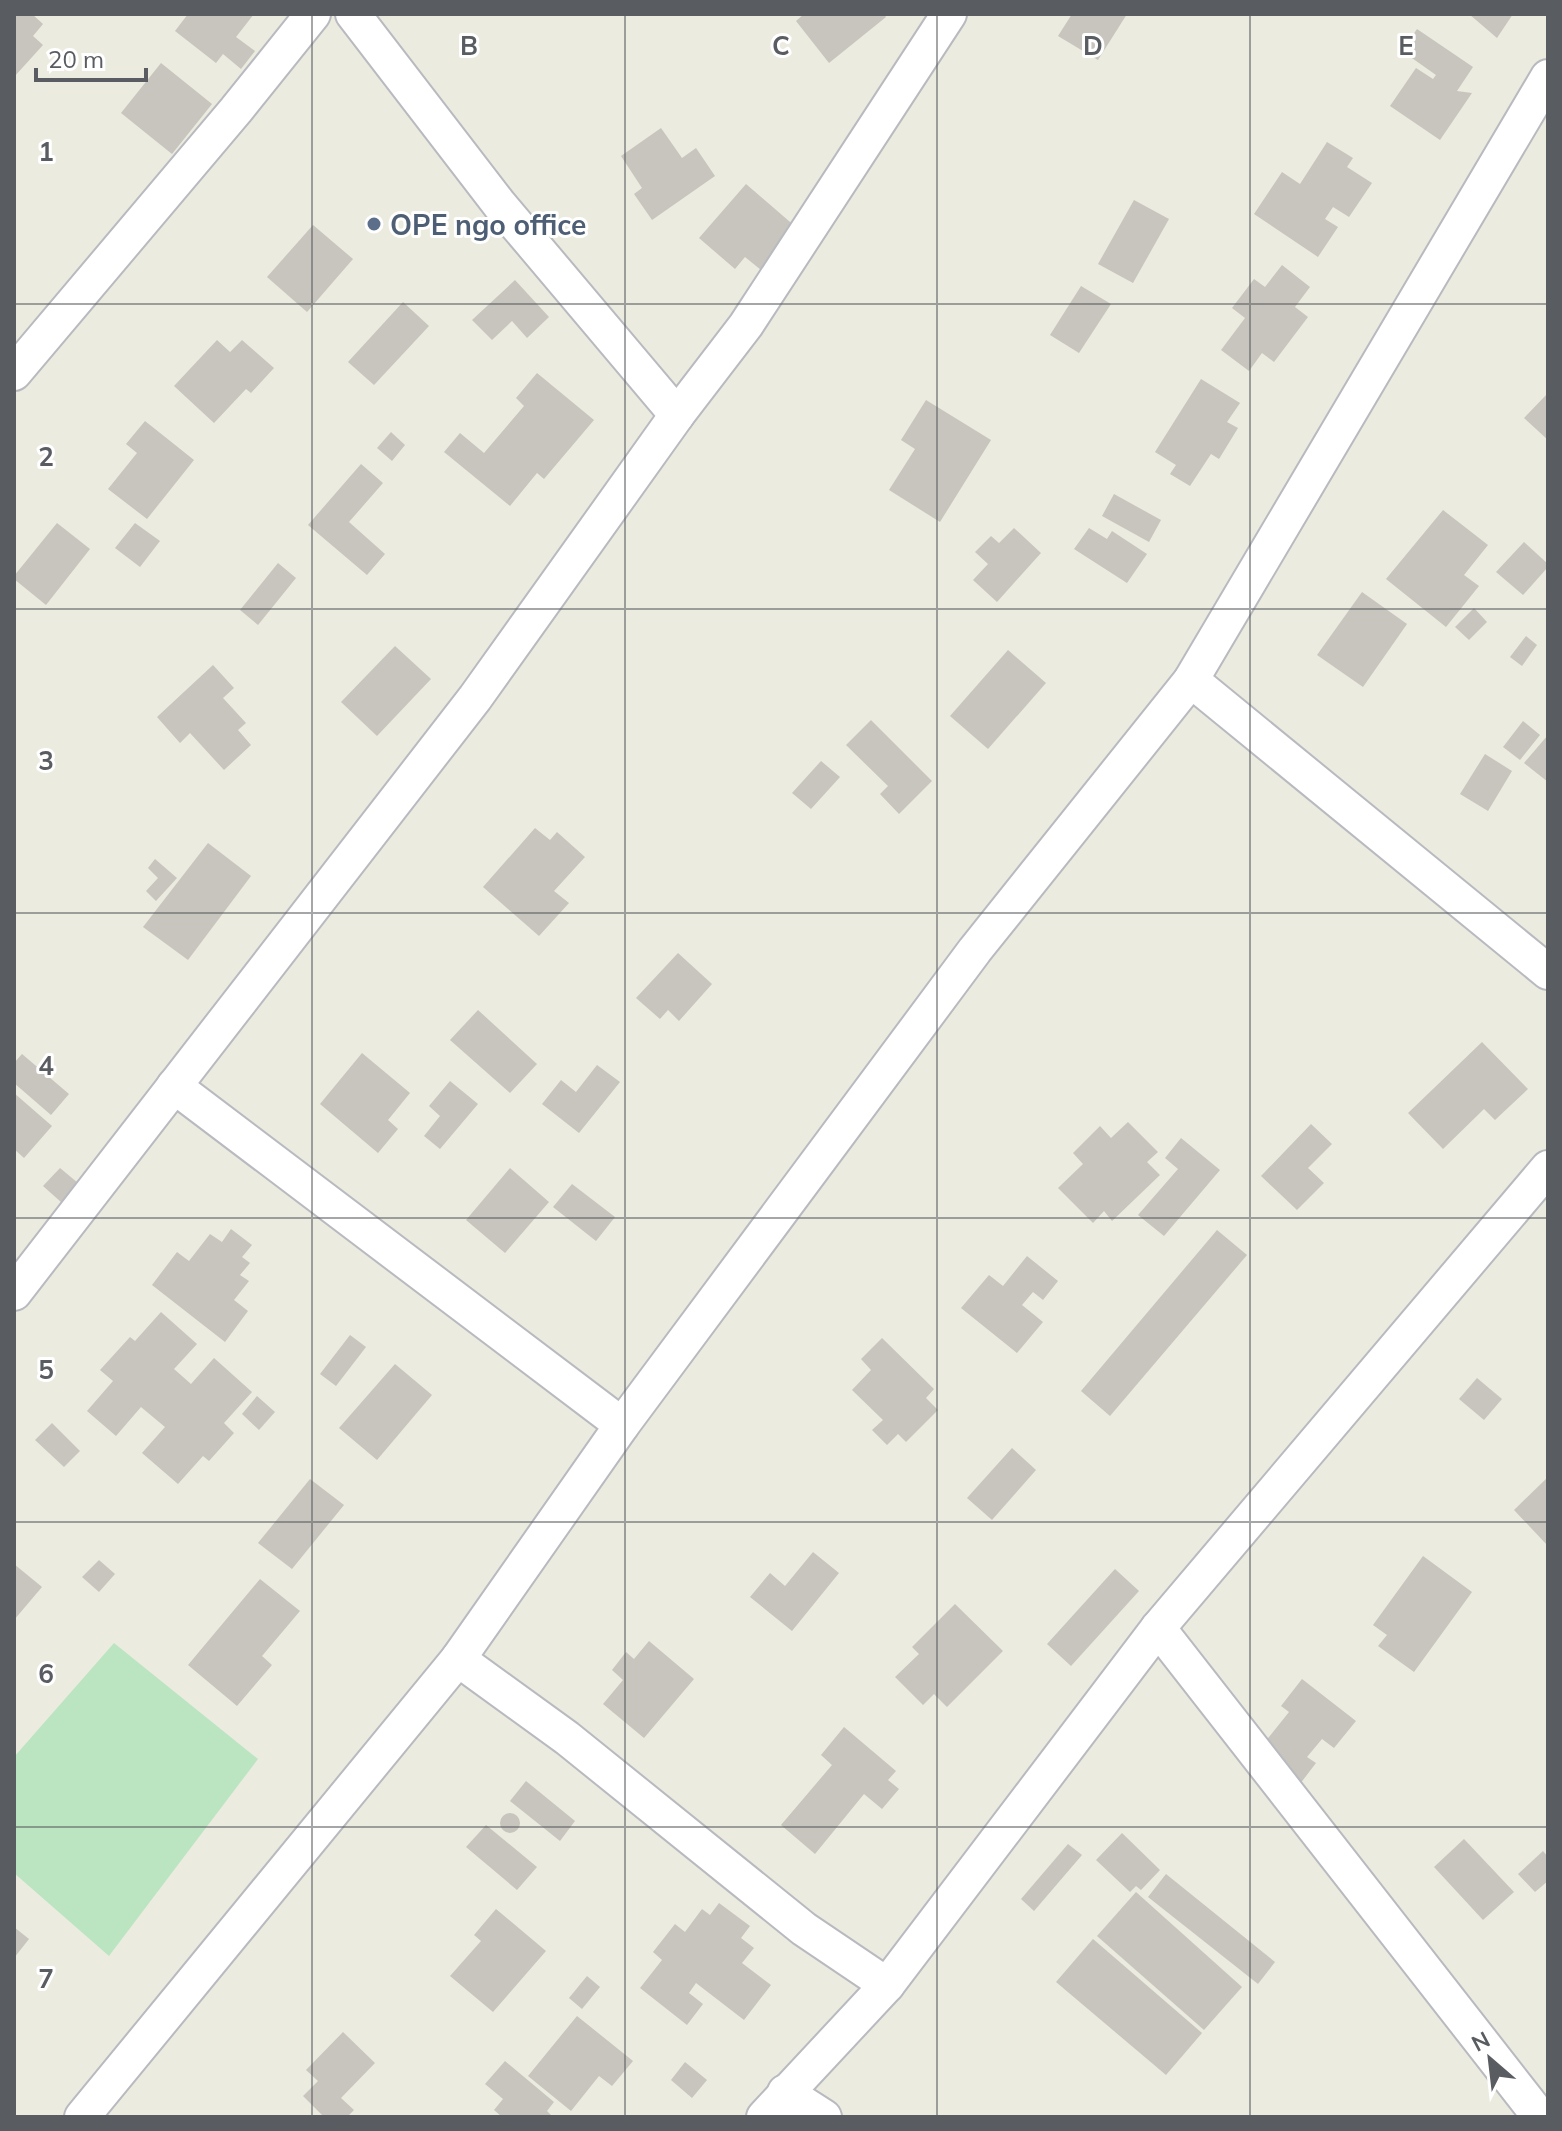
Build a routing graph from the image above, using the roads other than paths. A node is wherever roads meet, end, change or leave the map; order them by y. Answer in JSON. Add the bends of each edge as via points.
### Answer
{"nodes":[{"id":1,"x":313,"y":14,"type":"edge"},
{"id":2,"x":353,"y":14,"type":"edge"},
{"id":3,"x":949,"y":14,"type":"edge"},
{"id":4,"x":1548,"y":77,"type":"edge"},
{"id":5,"x":14,"y":373,"type":"edge"},
{"id":6,"x":677,"y":415,"type":"junction"},
{"id":7,"x":1191,"y":680,"type":"junction"},
{"id":8,"x":1548,"y":972,"type":"edge"},
{"id":9,"x":174,"y":1086,"type":"junction"},
{"id":10,"x":1548,"y":1168,"type":"edge"},
{"id":11,"x":14,"y":1293,"type":"edge"},
{"id":12,"x":622,"y":1425,"type":"junction"},
{"id":13,"x":1158,"y":1628,"type":"junction"},
{"id":14,"x":458,"y":1659,"type":"junction"},
{"id":15,"x":887,"y":1985,"type":"junction"},
{"id":16,"x":775,"y":2104,"type":"edge"},
{"id":17,"x":82,"y":2117,"type":"edge"},
{"id":18,"x":824,"y":2117,"type":"edge"},
{"id":19,"x":1540,"y":2117,"type":"edge"}],
"edges":[{"from":1,"to":5,"type":"street"},
{"from":2,"to":6,"type":"street","via":[[499,204]]},
{"from":3,"to":6,"type":"street","via":[[746,325]]},
{"from":4,"to":7,"type":"street"},
{"from":6,"to":9,"type":"street","via":[[475,698]]},
{"from":7,"to":8,"type":"street"},
{"from":7,"to":12,"type":"street","via":[[975,950]]},
{"from":9,"to":11,"type":"street"},
{"from":9,"to":12,"type":"street"},
{"from":10,"to":13,"type":"street"},
{"from":12,"to":14,"type":"street"},
{"from":13,"to":15,"type":"street"},
{"from":13,"to":19,"type":"street"},
{"from":14,"to":15,"type":"street","via":[[567,1738],[804,1929]]},
{"from":14,"to":17,"type":"street"},
{"from":15,"to":16,"type":"street"},
{"from":16,"to":18,"type":"street"}]}
